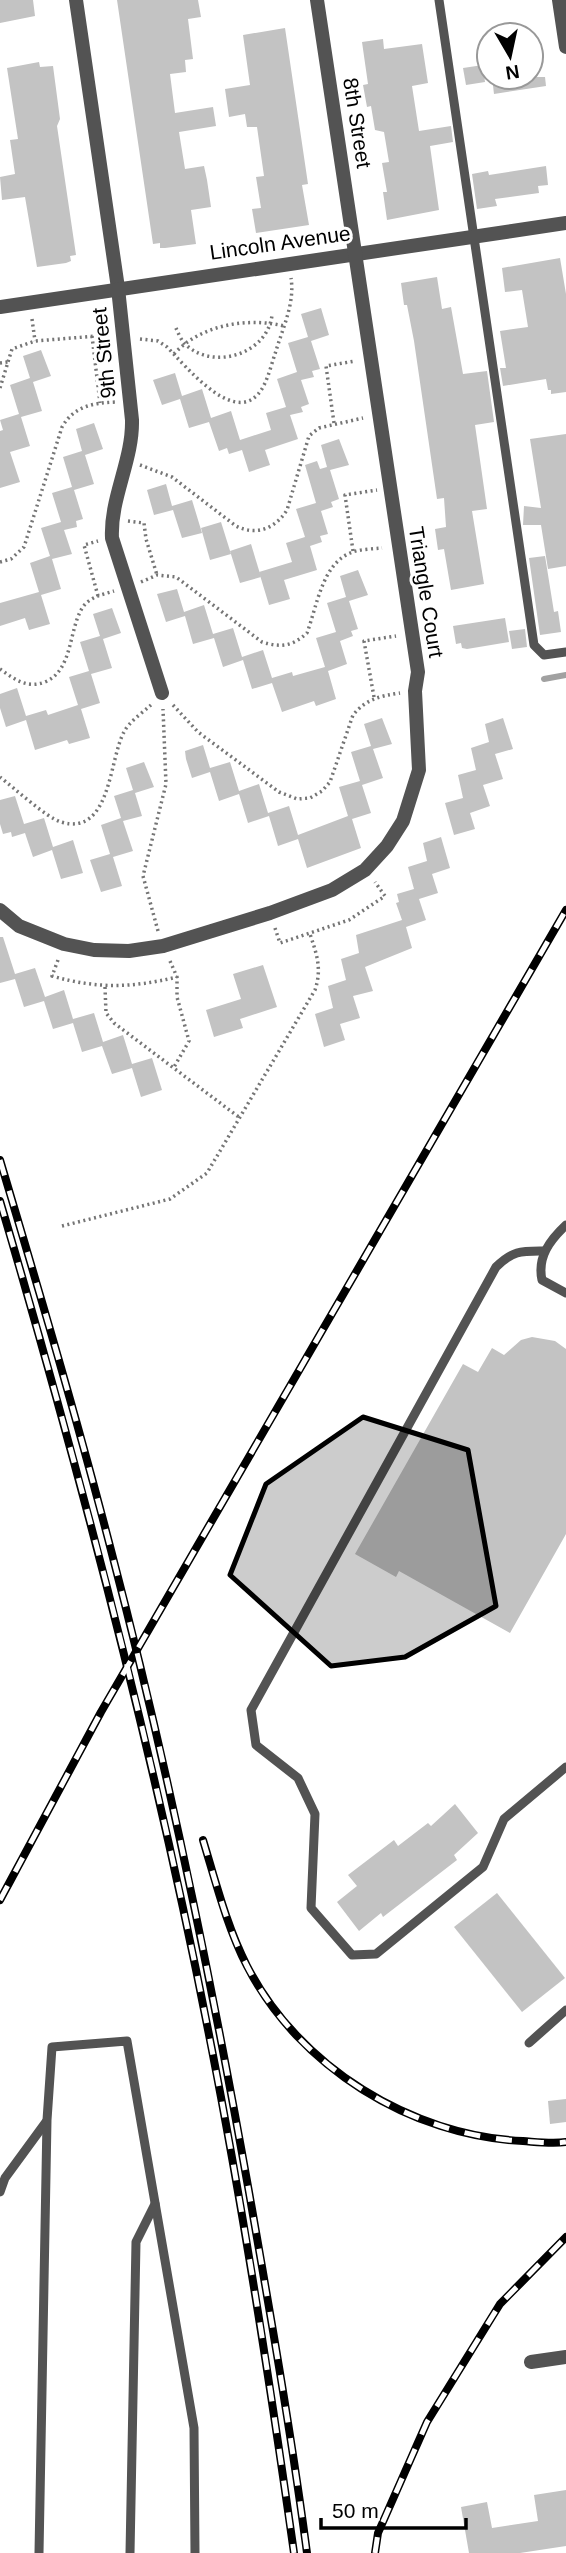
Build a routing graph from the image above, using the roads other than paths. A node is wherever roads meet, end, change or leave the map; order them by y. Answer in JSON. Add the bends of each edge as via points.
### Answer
{"nodes":[{"id":1,"x":76,"y":0,"type":"edge"},
{"id":2,"x":317,"y":0,"type":"edge"},
{"id":3,"x":439,"y":0,"type":"edge"},
{"id":4,"x":559,"y":0,"type":"edge"},
{"id":5,"x":566,"y":47,"type":"edge"},
{"id":6,"x":566,"y":223,"type":"edge"},
{"id":7,"x":473,"y":236,"type":"junction"},
{"id":8,"x":355,"y":253,"type":"junction"},
{"id":9,"x":118,"y":288,"type":"junction"},
{"id":10,"x":0,"y":307,"type":"edge"},
{"id":11,"x":566,"y":652,"type":"edge"},
{"id":12,"x":162,"y":693,"type":"road end"},
{"id":13,"x":0,"y":910,"type":"edge"},
{"id":14,"x":566,"y":1225,"type":"edge"},
{"id":15,"x":544,"y":1251,"type":"junction"},
{"id":16,"x":566,"y":1293,"type":"edge"},
{"id":17,"x":566,"y":1767,"type":"edge"},
{"id":18,"x":566,"y":2010,"type":"edge"},
{"id":19,"x":529,"y":2043,"type":"dead end"},
{"id":20,"x":47,"y":2120,"type":"junction"},
{"id":21,"x":0,"y":2192,"type":"edge"},
{"id":22,"x":155,"y":2204,"type":"junction"},
{"id":23,"x":566,"y":2357,"type":"edge"},
{"id":24,"x":531,"y":2362,"type":"dead end"},
{"id":25,"x":39,"y":2553,"type":"edge"},
{"id":26,"x":130,"y":2553,"type":"edge"},
{"id":27,"x":195,"y":2553,"type":"edge"}],
"edges":[{"from":1,"to":9,"type":"street","name":"9th Street"},
{"from":2,"to":8,"type":"street","name":"8th Street"},
{"from":3,"to":7,"type":"lane"},
{"from":4,"to":5,"type":"street"},
{"from":6,"to":7,"type":"street","name":"Lincoln Avenue"},
{"from":7,"to":8,"type":"street","name":"Lincoln Avenue"},
{"from":7,"to":11,"type":"lane","via":[[534,645],[544,656]]},
{"from":8,"to":9,"type":"street","name":"Lincoln Avenue"},
{"from":8,"to":13,"type":"street","name":"Triangle Court","via":[[418,672],[419,770],[403,821],[366,870],[332,890],[163,946],[129,951],[64,944],[19,926]]},
{"from":9,"to":10,"type":"street","name":"Lincoln Avenue"},
{"from":9,"to":12,"type":"street","name":"9th Street","via":[[132,436],[111,520],[112,538]]},
{"from":14,"to":15,"type":"lane"},
{"from":15,"to":16,"type":"lane","via":[[539,1267],[542,1280]]},
{"from":15,"to":17,"type":"lane","via":[[508,1255],[496,1267],[251,1710],[256,1745],[298,1778],[315,1814],[311,1908],[352,1955],[376,1954],[483,1867],[504,1819]]},
{"from":18,"to":19,"type":"lane"},
{"from":20,"to":21,"type":"lane"},
{"from":20,"to":22,"type":"lane","via":[[52,2047],[127,2041]]},
{"from":20,"to":25,"type":"lane"},
{"from":22,"to":26,"type":"lane","via":[[136,2242]]},
{"from":22,"to":27,"type":"lane","via":[[194,2428]]},
{"from":23,"to":24,"type":"street"}]}
